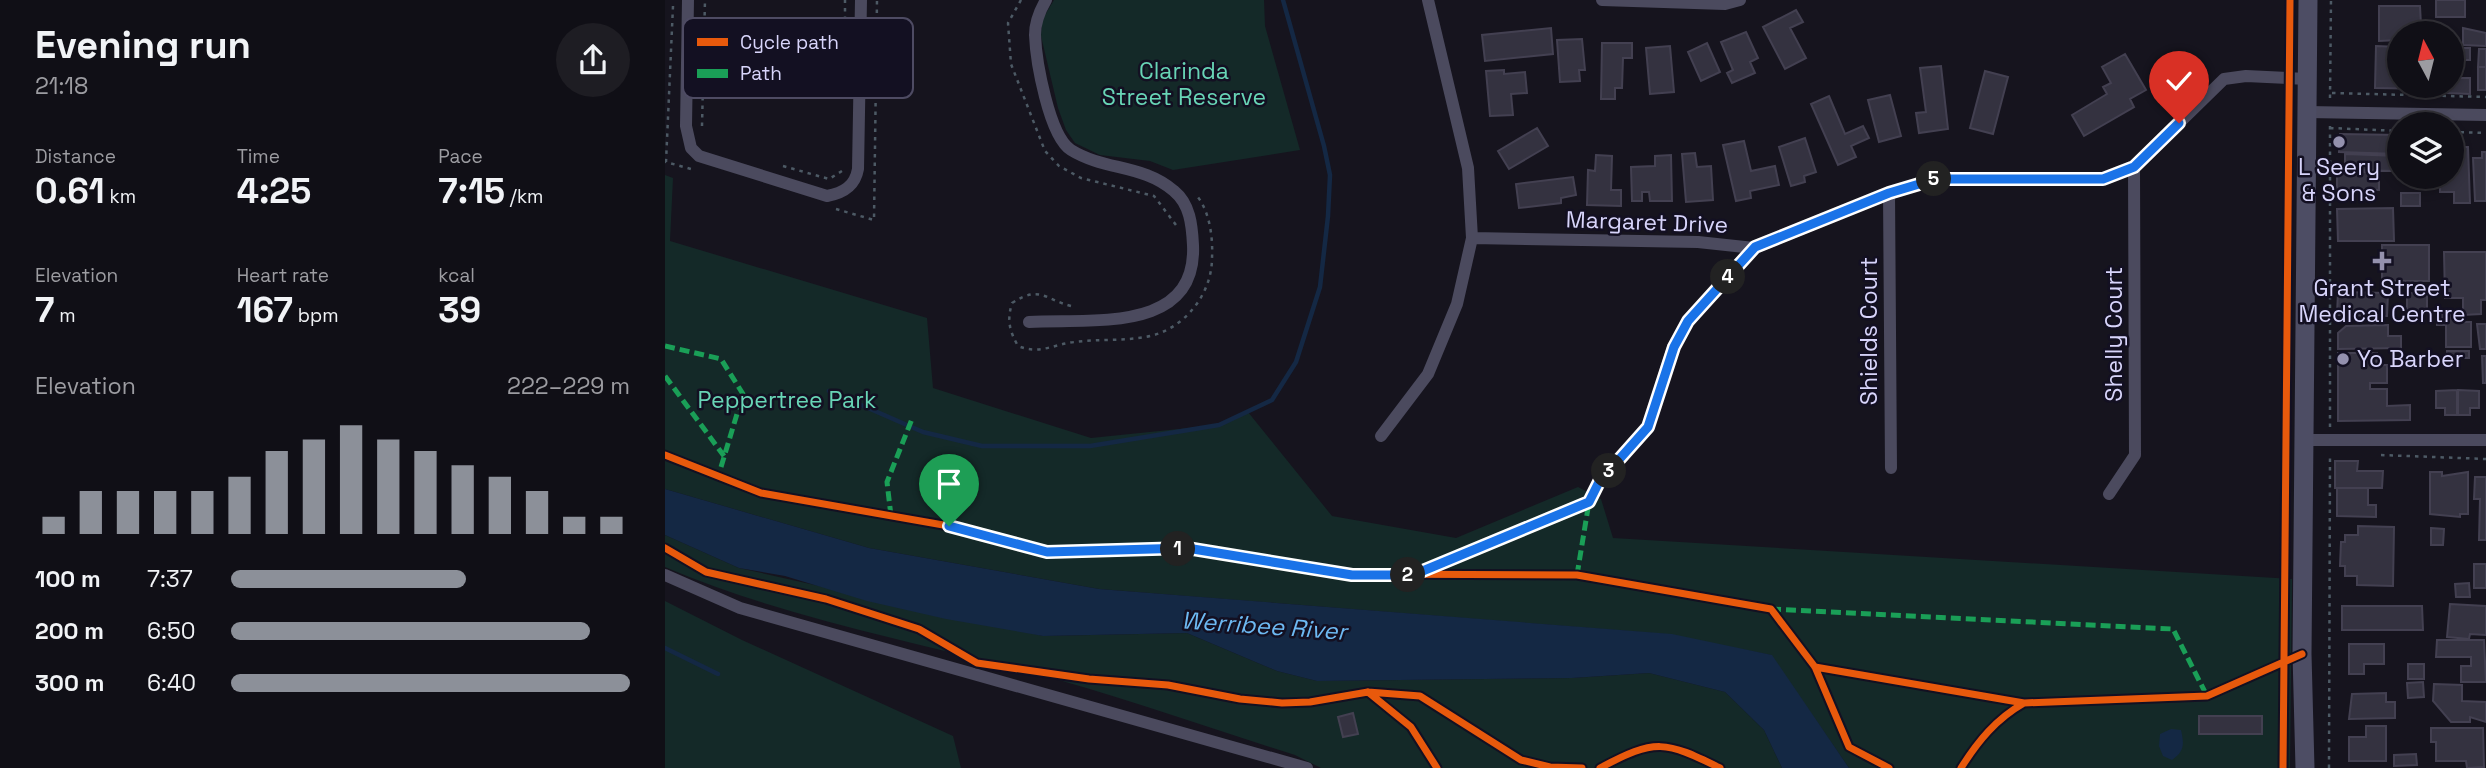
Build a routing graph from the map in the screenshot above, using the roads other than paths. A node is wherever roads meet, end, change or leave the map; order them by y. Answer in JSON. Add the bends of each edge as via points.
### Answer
{"nodes":[{"id":1,"x":688,"y":0,"type":"edge"},
{"id":2,"x":861,"y":0,"type":"edge"},
{"id":3,"x":1046,"y":0,"type":"edge"},
{"id":4,"x":1428,"y":0,"type":"edge"},
{"id":5,"x":1602,"y":0,"type":"edge"},
{"id":6,"x":1740,"y":0,"type":"edge"},
{"id":7,"x":2308,"y":0,"type":"edge"},
{"id":8,"x":688,"y":18,"type":"edge"},
{"id":9,"x":861,"y":18,"type":"edge"},
{"id":10,"x":2307,"y":79,"type":"junction"},
{"id":11,"x":686,"y":98,"type":"edge"},
{"id":12,"x":859,"y":98,"type":"edge"},
{"id":13,"x":2307,"y":112,"type":"junction"},
{"id":14,"x":2486,"y":115,"type":"edge"},
{"id":15,"x":2134,"y":167,"type":"junction"},
{"id":16,"x":1889,"y":193,"type":"junction"},
{"id":17,"x":1472,"y":238,"type":"junction"},
{"id":18,"x":1755,"y":247,"type":"junction"},
{"id":19,"x":1029,"y":322,"type":"dead end"},
{"id":20,"x":1381,"y":436,"type":"dead end"},
{"id":21,"x":2304,"y":439,"type":"junction"},
{"id":22,"x":2486,"y":440,"type":"edge"},
{"id":23,"x":1891,"y":468,"type":"dead end"},
{"id":24,"x":1599,"y":482,"type":"dead end"},
{"id":25,"x":2109,"y":494,"type":"dead end"},
{"id":26,"x":665,"y":575,"type":"edge"},
{"id":27,"x":1307,"y":768,"type":"edge"},
{"id":28,"x":2305,"y":768,"type":"edge"}],
"edges":[{"from":1,"to":8,"type":"street"},
{"from":2,"to":9,"type":"street"},
{"from":3,"to":19,"type":"street","via":[[1037,16],[1035,34],[1039,70],[1058,135],[1079,154],[1147,173],[1176,192],[1188,212],[1193,253],[1188,276],[1176,296],[1155,311],[1134,319]]},
{"from":4,"to":17,"type":"street","via":[[1468,169]]},
{"from":5,"to":6,"type":"street","via":[[1725,4]]},
{"from":7,"to":10,"type":"main road"},
{"from":10,"to":13,"type":"main road"},
{"from":10,"to":15,"type":"street","name":"Margaret Drive","via":[[2224,79]]},
{"from":11,"to":12,"type":"street","via":[[686,126],[691,148],[699,156],[827,195],[840,194],[856,179]]},
{"from":13,"to":14,"type":"street"},
{"from":13,"to":21,"type":"main road"},
{"from":15,"to":16,"type":"street","name":"Margaret Drive","via":[[2103,179],[1936,179]]},
{"from":15,"to":25,"type":"street","name":"Shelly Court","via":[[2135,456]]},
{"from":16,"to":18,"type":"street","name":"Margaret Drive"},
{"from":16,"to":23,"type":"street","name":"Shields Court"},
{"from":17,"to":18,"type":"street","name":"Margaret Drive"},
{"from":17,"to":20,"type":"street","via":[[1457,304],[1428,374]]},
{"from":18,"to":24,"type":"street","via":[[1688,321],[1674,347],[1648,427]]},
{"from":21,"to":22,"type":"street"},
{"from":21,"to":28,"type":"main road"},
{"from":26,"to":27,"type":"street","via":[[740,608]]}]}
